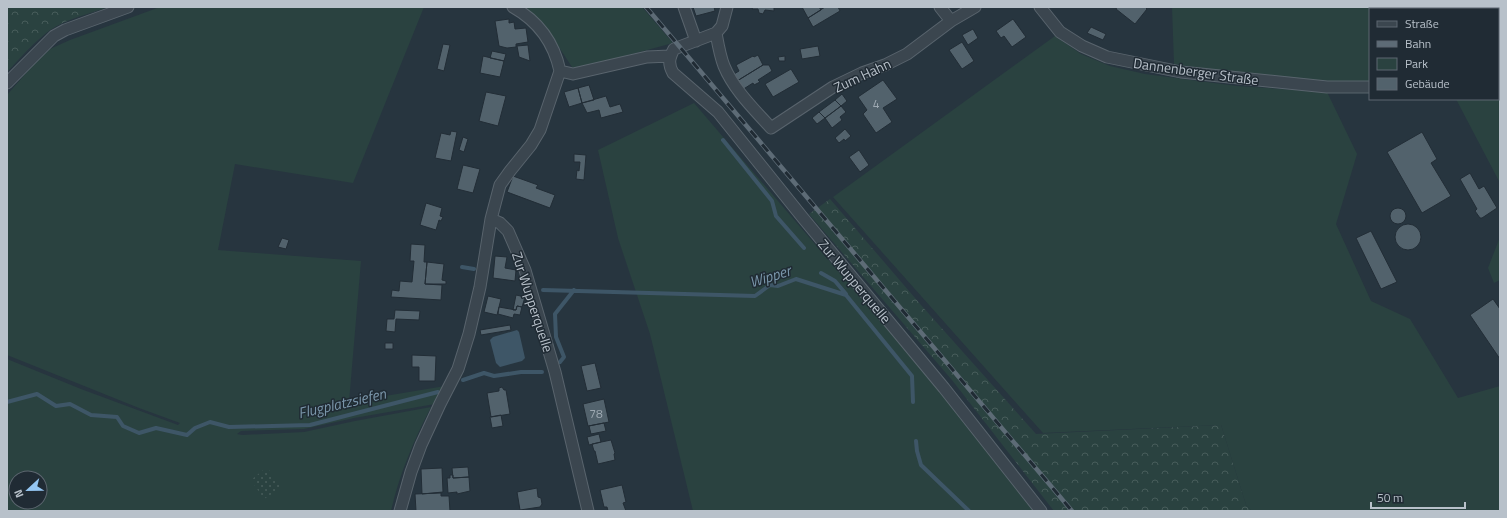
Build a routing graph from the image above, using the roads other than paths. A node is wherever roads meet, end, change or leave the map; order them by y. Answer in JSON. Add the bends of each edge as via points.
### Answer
{"nodes":[{"id":1,"x":128,"y":7,"type":"edge"},
{"id":2,"x":513,"y":7,"type":"edge"},
{"id":3,"x":684,"y":7,"type":"edge"},
{"id":4,"x":727,"y":7,"type":"edge"},
{"id":5,"x":940,"y":7,"type":"edge"},
{"id":6,"x":975,"y":7,"type":"edge"},
{"id":7,"x":1040,"y":7,"type":"edge"},
{"id":8,"x":951,"y":21,"type":"junction"},
{"id":9,"x":716,"y":33,"type":"junction"},
{"id":10,"x":696,"y":41,"type":"junction"},
{"id":11,"x":670,"y":56,"type":"junction"},
{"id":12,"x":560,"y":71,"type":"junction"},
{"id":13,"x":7,"y":83,"type":"edge"},
{"id":14,"x":1369,"y":88,"type":"edge"},
{"id":15,"x":491,"y":219,"type":"junction"},
{"id":16,"x":400,"y":511,"type":"edge"},
{"id":17,"x":588,"y":511,"type":"edge"},
{"id":18,"x":1041,"y":511,"type":"edge"}],
"edges":[{"from":1,"to":13,"type":"street","via":[[54,36]]},
{"from":2,"to":12,"type":"street","via":[[526,14],[546,36],[557,57]]},
{"from":3,"to":10,"type":"street"},
{"from":4,"to":9,"type":"street","via":[[722,26]]},
{"from":5,"to":8,"type":"street"},
{"from":6,"to":8,"type":"street","name":"Zum Hahn"},
{"from":7,"to":14,"type":"street","name":"Dannenberger Straße","via":[[1060,32],[1082,46],[1107,57],[1181,72],[1327,87]]},
{"from":8,"to":9,"type":"street","name":"Zum Hahn","via":[[907,54],[833,87],[771,128],[732,81],[724,66]]},
{"from":9,"to":10,"type":"street"},
{"from":10,"to":11,"type":"street","via":[[674,49]]},
{"from":11,"to":12,"type":"street","via":[[647,57],[573,74]]},
{"from":11,"to":18,"type":"street","name":"Zur Wupperquelle","via":[[669,66],[672,73],[718,112]]},
{"from":12,"to":15,"type":"street","via":[[540,130],[500,185]]},
{"from":15,"to":16,"type":"street","via":[[469,334],[458,369],[421,445]]},
{"from":15,"to":17,"type":"street","name":"Zur Wupperquelle","via":[[508,231],[526,270],[555,372]]}]}
